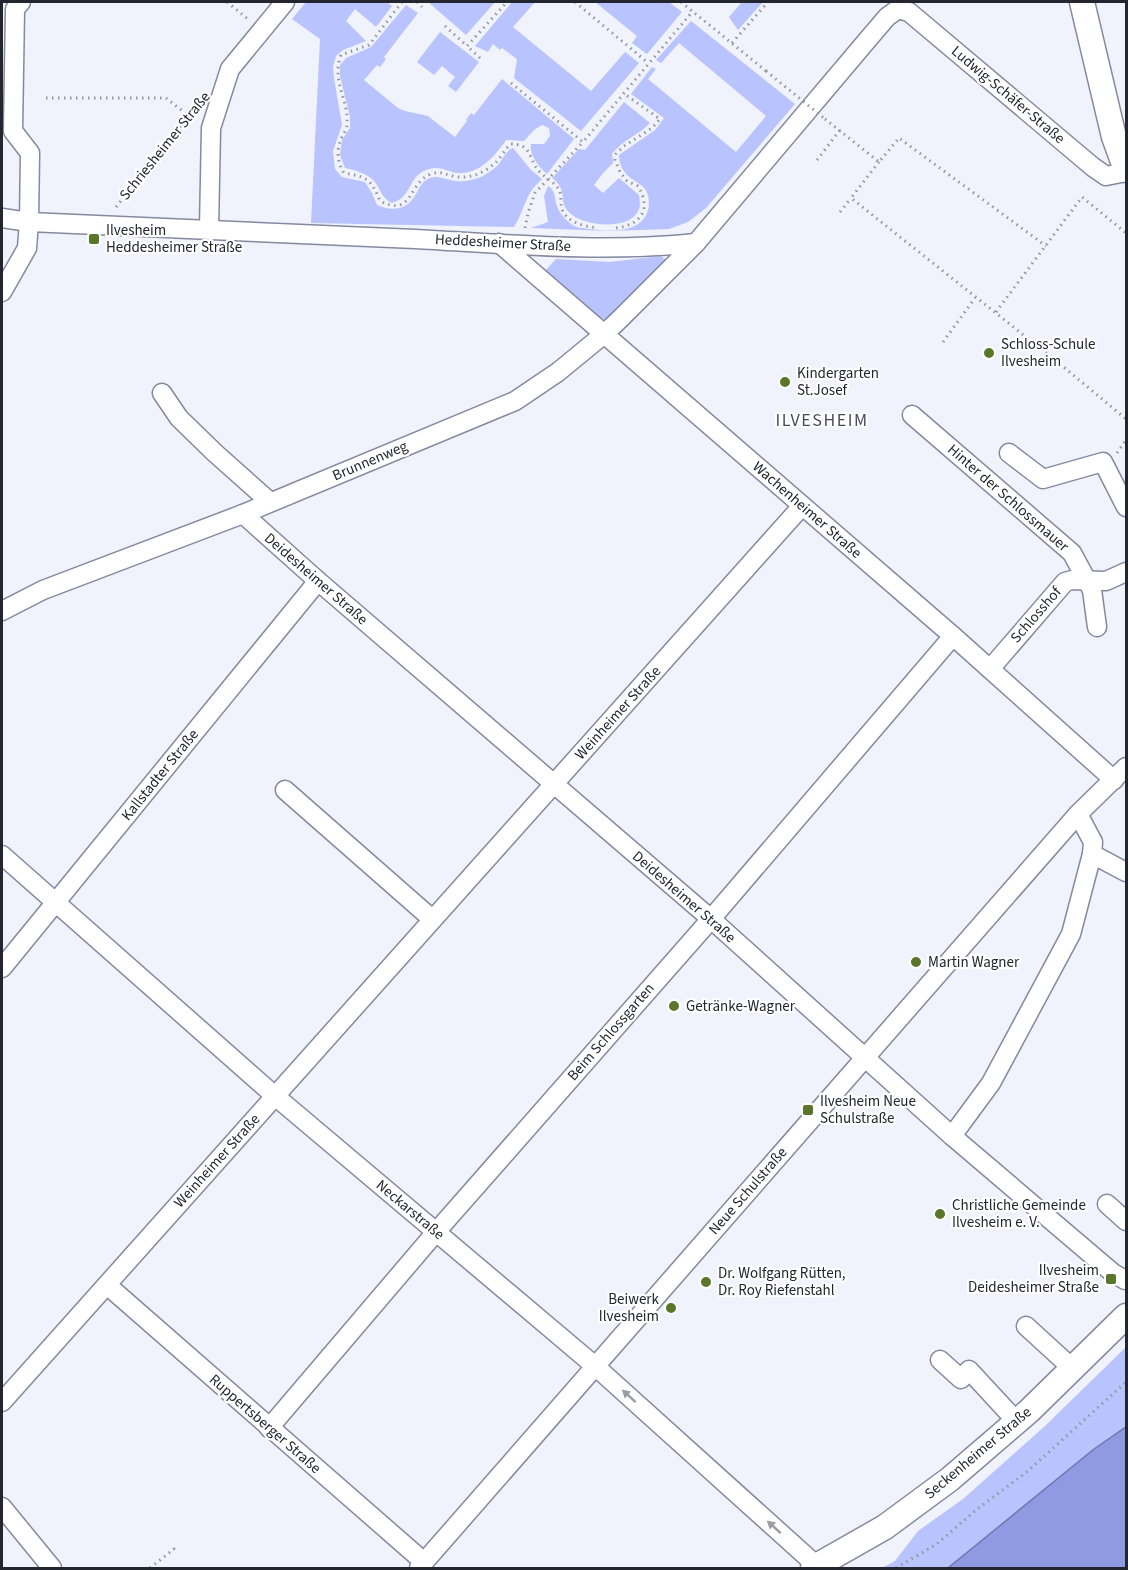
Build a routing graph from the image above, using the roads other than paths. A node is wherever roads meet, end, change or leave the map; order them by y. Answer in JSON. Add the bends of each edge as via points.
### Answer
{"nodes":[{"id":1,"x":285,"y":2,"type":"edge"},
{"id":2,"x":1083,"y":2,"type":"edge"},
{"id":3,"x":14,"y":4,"type":"edge"},
{"id":4,"x":898,"y":5,"type":"edge"},
{"id":5,"x":7,"y":130,"type":"edge"},
{"id":6,"x":1126,"y":171,"type":"edge"},
{"id":7,"x":2,"y":218,"type":"edge"},
{"id":8,"x":29,"y":222,"type":"junction"},
{"id":9,"x":209,"y":229,"type":"junction"},
{"id":10,"x":499,"y":243,"type":"junction"},
{"id":11,"x":696,"y":243,"type":"junction"},
{"id":12,"x":2,"y":292,"type":"edge"},
{"id":13,"x":603,"y":335,"type":"junction"},
{"id":14,"x":162,"y":393,"type":"dead end"},
{"id":15,"x":912,"y":415,"type":"dead end"},
{"id":16,"x":1009,"y":453,"type":"dead end"},
{"id":17,"x":270,"y":502,"type":"junction"},
{"id":18,"x":802,"y":506,"type":"junction"},
{"id":19,"x":1126,"y":507,"type":"edge"},
{"id":20,"x":243,"y":514,"type":"junction"},
{"id":21,"x":1126,"y":572,"type":"edge"},
{"id":22,"x":1086,"y":580,"type":"junction"},
{"id":23,"x":318,"y":581,"type":"junction"},
{"id":24,"x":2,"y":611,"type":"edge"},
{"id":25,"x":1097,"y":627,"type":"dead end"},
{"id":26,"x":953,"y":636,"type":"junction"},
{"id":27,"x":990,"y":669,"type":"junction"},
{"id":28,"x":1120,"y":774,"type":"edge"},
{"id":29,"x":554,"y":785,"type":"junction"},
{"id":30,"x":285,"y":789,"type":"dead end"},
{"id":31,"x":1078,"y":814,"type":"junction"},
{"id":32,"x":1092,"y":854,"type":"junction"},
{"id":33,"x":2,"y":855,"type":"edge"},
{"id":34,"x":1126,"y":872,"type":"edge"},
{"id":35,"x":56,"y":903,"type":"junction"},
{"id":36,"x":432,"y":919,"type":"junction"},
{"id":37,"x":711,"y":919,"type":"junction"},
{"id":38,"x":2,"y":968,"type":"edge"},
{"id":39,"x":865,"y":1057,"type":"junction"},
{"id":40,"x":275,"y":1096,"type":"junction"},
{"id":41,"x":952,"y":1136,"type":"junction"},
{"id":42,"x":1107,"y":1204,"type":"dead end"},
{"id":43,"x":1126,"y":1221,"type":"edge"},
{"id":44,"x":436,"y":1232,"type":"junction"},
{"id":45,"x":1126,"y":1279,"type":"edge"},
{"id":46,"x":107,"y":1285,"type":"junction"},
{"id":47,"x":1126,"y":1316,"type":"edge"},
{"id":48,"x":1026,"y":1326,"type":"dead end"},
{"id":49,"x":940,"y":1360,"type":"dead end"},
{"id":50,"x":595,"y":1366,"type":"junction"},
{"id":51,"x":1073,"y":1369,"type":"junction"},
{"id":52,"x":2,"y":1402,"type":"edge"},
{"id":53,"x":1017,"y":1422,"type":"junction"},
{"id":54,"x":269,"y":1428,"type":"junction"},
{"id":55,"x":2,"y":1507,"type":"edge"},
{"id":56,"x":421,"y":1565,"type":"edge"},
{"id":57,"x":815,"y":1567,"type":"edge"},
{"id":58,"x":52,"y":1569,"type":"edge"}],
"edges":[{"from":1,"to":9,"type":"street","name":"Schriesheimer Straße","via":[[230,69],[211,128]]},
{"from":2,"to":6,"type":"main road","via":[[1114,137]]},
{"from":3,"to":5,"type":"street"},
{"from":4,"to":6,"type":"street","name":"Ludwig-Schäfer-Straße","via":[[1093,167],[1106,176]]},
{"from":4,"to":11,"type":"street"},
{"from":5,"to":8,"type":"street","via":[[30,153]]},
{"from":7,"to":8,"type":"street","name":"Heddesheimer Straße"},
{"from":8,"to":9,"type":"street","name":"Heddesheimer Straße"},
{"from":8,"to":12,"type":"street","via":[[27,248]]},
{"from":9,"to":10,"type":"street","name":"Heddesheimer Straße"},
{"from":10,"to":11,"type":"street","name":"Heddesheimer Straße","via":[[622,248]]},
{"from":10,"to":13,"type":"street","name":"Wachenheimer Straße"},
{"from":11,"to":13,"type":"street","name":"Brunnenweg"},
{"from":13,"to":17,"type":"street","name":"Brunnenweg","via":[[515,401]]},
{"from":13,"to":18,"type":"street","name":"Wachenheimer Straße"},
{"from":14,"to":17,"type":"street","via":[[179,418]]},
{"from":15,"to":22,"type":"street","name":"Hinter der Schlossmauer","via":[[1072,553]]},
{"from":16,"to":19,"type":"street","via":[[1043,479],[1103,462]]},
{"from":17,"to":20,"type":"street","name":"Brunnenweg"},
{"from":18,"to":26,"type":"street","name":"Wachenheimer Straße"},
{"from":18,"to":29,"type":"street","name":"Weinheimer Straße"},
{"from":20,"to":23,"type":"street","name":"Deidesheimer Straße"},
{"from":20,"to":24,"type":"street","name":"Brunnenweg","via":[[43,590]]},
{"from":21,"to":22,"type":"street","name":"Schlosshof","via":[[1106,581]]},
{"from":22,"to":25,"type":"street","name":"Hinter der Schlossmauer","via":[[1092,590]]},
{"from":22,"to":27,"type":"street","name":"Schlosshof","via":[[1065,582]]},
{"from":23,"to":29,"type":"street","name":"Deidesheimer Straße"},
{"from":23,"to":35,"type":"street","name":"Kallstadter Straße"},
{"from":26,"to":27,"type":"street","name":"Wachenheimer Straße"},
{"from":26,"to":37,"type":"street","name":"Beim Schlossgarten"},
{"from":27,"to":28,"type":"street","name":"Wachenheimer Straße"},
{"from":28,"to":31,"type":"street","name":"Neue Schulstraße"},
{"from":29,"to":36,"type":"street","name":"Weinheimer Straße"},
{"from":29,"to":37,"type":"street","name":"Deidesheimer Straße"},
{"from":30,"to":36,"type":"street"},
{"from":31,"to":32,"type":"street","via":[[1093,842]]},
{"from":31,"to":39,"type":"street","name":"Neue Schulstraße"},
{"from":32,"to":34,"type":"street"},
{"from":32,"to":41,"type":"street","via":[[1071,934],[991,1083]]},
{"from":33,"to":35,"type":"street","name":"Neckarstraße"},
{"from":35,"to":38,"type":"street","name":"Kallstadter Straße"},
{"from":35,"to":40,"type":"street","name":"Neckarstraße"},
{"from":36,"to":40,"type":"street","name":"Weinheimer Straße"},
{"from":37,"to":39,"type":"street","name":"Deidesheimer Straße"},
{"from":37,"to":44,"type":"street","name":"Beim Schlossgarten"},
{"from":39,"to":41,"type":"street","name":"Deidesheimer Straße"},
{"from":39,"to":50,"type":"street","name":"Neue Schulstraße"},
{"from":40,"to":44,"type":"street","name":"Neckarstraße"},
{"from":40,"to":46,"type":"street","name":"Weinheimer Straße"},
{"from":41,"to":45,"type":"street","name":"Deidesheimer Straße","via":[[1113,1273]]},
{"from":42,"to":43,"type":"street"},
{"from":44,"to":50,"type":"street","name":"Neckarstraße"},
{"from":44,"to":54,"type":"street","name":"Beim Schlossgarten"},
{"from":46,"to":52,"type":"street","name":"Weinheimer Straße"},
{"from":46,"to":54,"type":"street","name":"Ruppertsberger Straße"},
{"from":47,"to":51,"type":"main road","name":"Seckenheimer Straße"},
{"from":48,"to":51,"type":"street"},
{"from":49,"to":53,"type":"street","via":[[961,1379],[969,1370]]},
{"from":50,"to":56,"type":"street","name":"Neue Schulstraße"},
{"from":57,"to":50,"type":"street","name":"Neckarstraße","one_way":true},
{"from":51,"to":53,"type":"main road","name":"Seckenheimer Straße"},
{"from":53,"to":57,"type":"main road","name":"Seckenheimer Straße","via":[[885,1527]]},
{"from":54,"to":56,"type":"street","name":"Ruppertsberger Straße"},
{"from":55,"to":58,"type":"street"}]}
